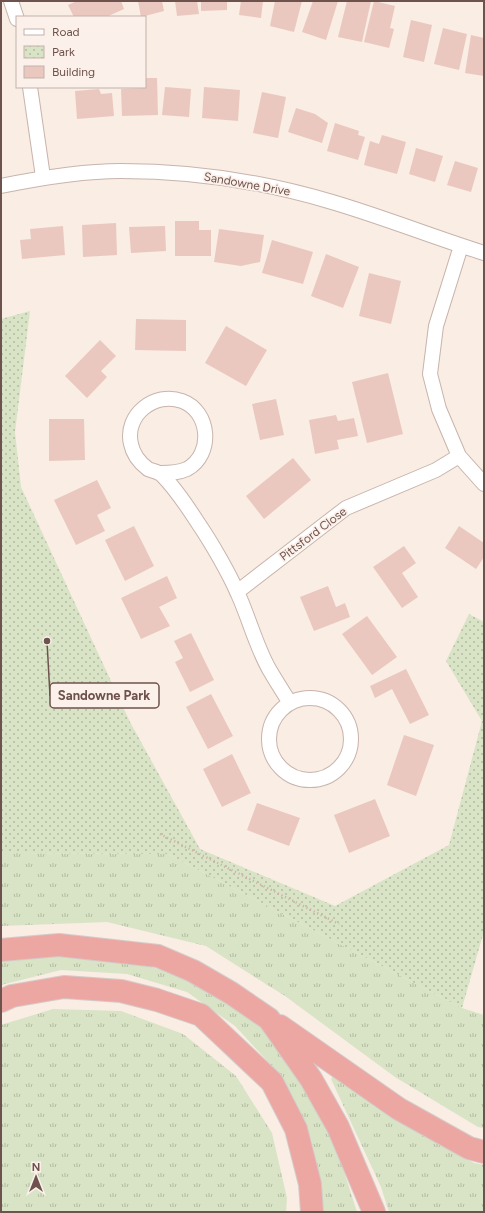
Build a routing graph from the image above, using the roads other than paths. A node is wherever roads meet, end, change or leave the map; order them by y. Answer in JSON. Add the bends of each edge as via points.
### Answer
{"nodes":[{"id":1,"x":11,"y":1,"type":"edge"},
{"id":2,"x":16,"y":16,"type":"edge"},
{"id":3,"x":30,"y":88,"type":"edge"},
{"id":4,"x":43,"y":177,"type":"junction"},
{"id":5,"x":1,"y":186,"type":"edge"},
{"id":6,"x":461,"y":246,"type":"junction"},
{"id":7,"x":484,"y":253,"type":"edge"},
{"id":8,"x":459,"y":456,"type":"junction"},
{"id":9,"x":161,"y":473,"type":"junction"},
{"id":10,"x":484,"y":484,"type":"edge"},
{"id":11,"x":237,"y":592,"type":"junction"},
{"id":12,"x":290,"y":703,"type":"junction"},
{"id":13,"x":1,"y":950,"type":"edge"},
{"id":14,"x":1,"y":1001,"type":"edge"},
{"id":15,"x":269,"y":1019,"type":"junction"},
{"id":16,"x":484,"y":1152,"type":"edge"},
{"id":17,"x":312,"y":1212,"type":"edge"},
{"id":18,"x":374,"y":1212,"type":"edge"}],
"edges":[{"from":1,"to":2,"type":"street"},
{"from":3,"to":4,"type":"street"},
{"from":4,"to":5,"type":"street","name":"Sandowne Drive"},
{"from":4,"to":6,"type":"street","name":"Sandowne Drive","via":[[120,171],[193,175],[269,186],[332,202]]},
{"from":6,"to":7,"type":"street","name":"Sandowne Drive"},
{"from":6,"to":8,"type":"street","via":[[436,326],[430,374],[439,409]]},
{"from":8,"to":10,"type":"street"},
{"from":8,"to":11,"type":"street","name":"Pittsford Close","via":[[436,470],[346,508]]},
{"from":9,"to":9,"type":"street","via":[[148,469],[135,455],[130,443],[132,425],[138,413],[145,406],[164,398],[182,401],[193,408],[201,417],[206,430],[204,447],[198,459],[188,468],[176,473]]},
{"from":9,"to":11,"type":"street","via":[[198,523]]},
{"from":11,"to":12,"type":"street","via":[[269,668]]},
{"from":12,"to":12,"type":"street","via":[[304,698],[318,698],[332,703],[343,712],[351,728],[351,747],[346,760],[334,773],[309,780],[290,774],[273,756],[269,743],[270,728],[276,717]]},
{"from":13,"to":15,"type":"highway","via":[[59,945],[158,956],[193,970]]},
{"from":14,"to":17,"type":"highway","via":[[12,996],[64,987],[86,988],[121,991],[201,1015],[272,1082],[296,1130],[310,1184]]},
{"from":15,"to":16,"type":"highway","via":[[399,1108],[469,1148]]},
{"from":15,"to":18,"type":"highway","via":[[311,1079],[338,1127]]}]}
